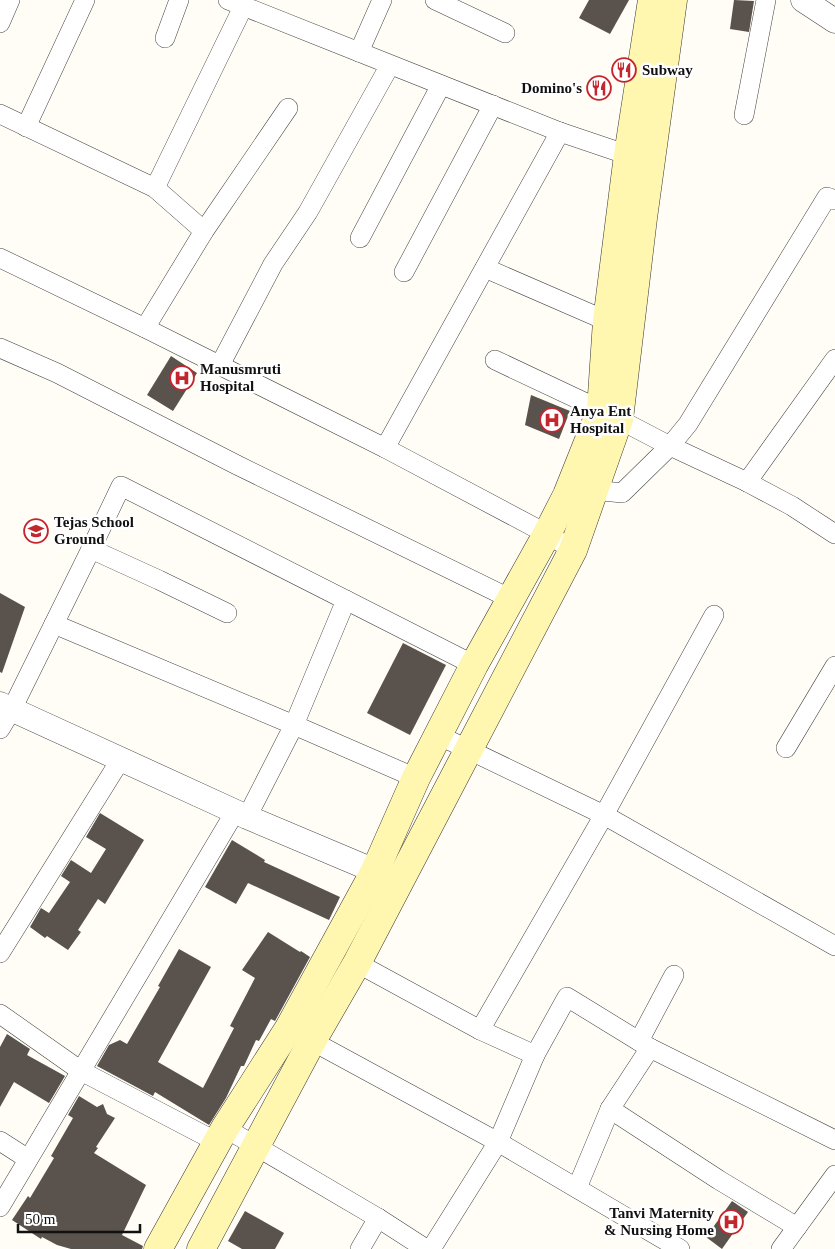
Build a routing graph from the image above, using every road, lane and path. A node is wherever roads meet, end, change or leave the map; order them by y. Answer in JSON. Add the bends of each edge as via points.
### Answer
{"nodes":[{"id":1,"x":10,"y":0,"type":"edge"},
{"id":2,"x":85,"y":0,"type":"edge"},
{"id":3,"x":179,"y":0,"type":"edge"},
{"id":4,"x":382,"y":0,"type":"edge"},
{"id":5,"x":435,"y":0,"type":"edge"},
{"id":6,"x":652,"y":0,"type":"edge"},
{"id":7,"x":673,"y":0,"type":"edge"},
{"id":8,"x":766,"y":0,"type":"edge"},
{"id":9,"x":803,"y":0,"type":"edge"},
{"id":10,"x":235,"y":3,"type":"edge"},
{"id":11,"x":835,"y":21,"type":"edge"},
{"id":12,"x":0,"y":23,"type":"edge"},
{"id":13,"x":505,"y":33,"type":"dead end"},
{"id":14,"x":165,"y":38,"type":"dead end"},
{"id":15,"x":359,"y":52,"type":"junction"},
{"id":16,"x":390,"y":65,"type":"junction"},
{"id":17,"x":441,"y":85,"type":"junction"},
{"id":18,"x":492,"y":105,"type":"junction"},
{"id":19,"x":288,"y":108,"type":"dead end"},
{"id":20,"x":0,"y":114,"type":"edge"},
{"id":21,"x":744,"y":116,"type":"dead end"},
{"id":22,"x":26,"y":126,"type":"junction"},
{"id":23,"x":560,"y":132,"type":"junction"},
{"id":24,"x":628,"y":155,"type":"junction"},
{"id":25,"x":156,"y":188,"type":"junction"},
{"id":26,"x":835,"y":200,"type":"edge"},
{"id":27,"x":204,"y":231,"type":"junction"},
{"id":28,"x":360,"y":238,"type":"dead end"},
{"id":29,"x":0,"y":258,"type":"edge"},
{"id":30,"x":485,"y":268,"type":"junction"},
{"id":31,"x":404,"y":272,"type":"dead end"},
{"id":32,"x":607,"y":321,"type":"junction"},
{"id":33,"x":146,"y":328,"type":"junction"},
{"id":34,"x":0,"y":348,"type":"edge"},
{"id":35,"x":835,"y":358,"type":"edge"},
{"id":36,"x":495,"y":360,"type":"dead end"},
{"id":37,"x":220,"y":365,"type":"junction"},
{"id":38,"x":610,"y":414,"type":"junction"},
{"id":39,"x":670,"y":446,"type":"junction"},
{"id":40,"x":385,"y":448,"type":"junction"},
{"id":41,"x":747,"y":482,"type":"junction"},
{"id":42,"x":583,"y":486,"type":"junction"},
{"id":43,"x":547,"y":534,"type":"junction"},
{"id":44,"x":835,"y":534,"type":"edge"},
{"id":45,"x":91,"y":549,"type":"junction"},
{"id":46,"x":573,"y":550,"type":"junction"},
{"id":47,"x":511,"y":599,"type":"junction"},
{"id":48,"x":346,"y":600,"type":"junction"},
{"id":49,"x":227,"y":613,"type":"dead end"},
{"id":50,"x":714,"y":615,"type":"dead end"},
{"id":51,"x":54,"y":624,"type":"junction"},
{"id":52,"x":474,"y":665,"type":"junction"},
{"id":53,"x":835,"y":666,"type":"edge"},
{"id":54,"x":4,"y":714,"type":"edge"},
{"id":55,"x":294,"y":725,"type":"junction"},
{"id":56,"x":438,"y":735,"type":"junction"},
{"id":57,"x":786,"y":748,"type":"dead end"},
{"id":58,"x":468,"y":750,"type":"junction"},
{"id":59,"x":121,"y":759,"type":"junction"},
{"id":60,"x":416,"y":778,"type":"junction"},
{"id":61,"x":241,"y":814,"type":"junction"},
{"id":62,"x":604,"y":814,"type":"junction"},
{"id":63,"x":375,"y":871,"type":"junction"},
{"id":64,"x":402,"y":879,"type":"junction"},
{"id":65,"x":835,"y":946,"type":"edge"},
{"id":66,"x":0,"y":953,"type":"edge"},
{"id":67,"x":357,"y":964,"type":"junction"},
{"id":68,"x":674,"y":975,"type":"dead end"},
{"id":69,"x":0,"y":1014,"type":"edge"},
{"id":70,"x":480,"y":1030,"type":"junction"},
{"id":71,"x":312,"y":1041,"type":"junction"},
{"id":72,"x":645,"y":1044,"type":"junction"},
{"id":73,"x":535,"y":1055,"type":"junction"},
{"id":74,"x":80,"y":1071,"type":"junction"},
{"id":75,"x":610,"y":1109,"type":"junction"},
{"id":76,"x":221,"y":1135,"type":"junction"},
{"id":77,"x":835,"y":1140,"type":"edge"},
{"id":78,"x":0,"y":1141,"type":"edge"},
{"id":79,"x":498,"y":1142,"type":"junction"},
{"id":80,"x":256,"y":1146,"type":"junction"},
{"id":81,"x":28,"y":1159,"type":"junction"},
{"id":82,"x":835,"y":1175,"type":"edge"},
{"id":83,"x":577,"y":1188,"type":"junction"},
{"id":84,"x":0,"y":1207,"type":"edge"},
{"id":85,"x":378,"y":1218,"type":"junction"},
{"id":86,"x":797,"y":1227,"type":"junction"},
{"id":87,"x":158,"y":1249,"type":"edge"},
{"id":88,"x":200,"y":1249,"type":"edge"},
{"id":89,"x":360,"y":1249,"type":"edge"},
{"id":90,"x":426,"y":1249,"type":"edge"},
{"id":91,"x":431,"y":1249,"type":"edge"},
{"id":92,"x":680,"y":1249,"type":"edge"},
{"id":93,"x":781,"y":1249,"type":"edge"}],
"edges":[{"from":1,"to":12,"type":"street"},
{"from":2,"to":22,"type":"street"},
{"from":3,"to":14,"type":"street"},
{"from":4,"to":15,"type":"street"},
{"from":5,"to":13,"type":"street"},
{"from":6,"to":24,"type":"main road"},
{"from":7,"to":38,"type":"main road","via":[[642,228]]},
{"from":8,"to":21,"type":"street"},
{"from":9,"to":11,"type":"street"},
{"from":10,"to":15,"type":"street"},
{"from":10,"to":25,"type":"street"},
{"from":15,"to":16,"type":"street"},
{"from":16,"to":17,"type":"street"},
{"from":16,"to":37,"type":"street","via":[[308,212],[273,264]]},
{"from":17,"to":18,"type":"street"},
{"from":17,"to":28,"type":"street"},
{"from":18,"to":23,"type":"street"},
{"from":18,"to":31,"type":"street"},
{"from":19,"to":27,"type":"street"},
{"from":20,"to":22,"type":"street"},
{"from":22,"to":25,"type":"street"},
{"from":23,"to":24,"type":"street"},
{"from":23,"to":30,"type":"street"},
{"from":24,"to":32,"type":"main road"},
{"from":25,"to":27,"type":"street"},
{"from":26,"to":39,"type":"street","via":[[827,197],[688,424]]},
{"from":27,"to":33,"type":"street"},
{"from":29,"to":33,"type":"street"},
{"from":30,"to":32,"type":"street"},
{"from":30,"to":40,"type":"street"},
{"from":32,"to":38,"type":"main road"},
{"from":33,"to":37,"type":"street"},
{"from":34,"to":47,"type":"street","via":[[57,373]]},
{"from":35,"to":41,"type":"street"},
{"from":36,"to":38,"type":"street"},
{"from":37,"to":40,"type":"street"},
{"from":38,"to":39,"type":"street"},
{"from":38,"to":42,"type":"main road"},
{"from":39,"to":41,"type":"street"},
{"from":39,"to":42,"type":"street","via":[[622,493]]},
{"from":40,"to":43,"type":"street"},
{"from":41,"to":44,"type":"street"},
{"from":42,"to":43,"type":"main road"},
{"from":42,"to":46,"type":"main road"},
{"from":43,"to":46,"type":"street"},
{"from":43,"to":47,"type":"main road"},
{"from":45,"to":48,"type":"street","via":[[121,486]]},
{"from":45,"to":49,"type":"street"},
{"from":45,"to":51,"type":"street"},
{"from":46,"to":58,"type":"main road"},
{"from":47,"to":52,"type":"main road"},
{"from":48,"to":52,"type":"street"},
{"from":48,"to":55,"type":"street"},
{"from":50,"to":62,"type":"street"},
{"from":51,"to":54,"type":"street"},
{"from":51,"to":55,"type":"street"},
{"from":52,"to":56,"type":"main road"},
{"from":53,"to":57,"type":"street"},
{"from":54,"to":59,"type":"street"},
{"from":55,"to":60,"type":"street"},
{"from":55,"to":61,"type":"street"},
{"from":56,"to":58,"type":"street"},
{"from":56,"to":60,"type":"main road"},
{"from":58,"to":62,"type":"street"},
{"from":58,"to":64,"type":"main road"},
{"from":59,"to":61,"type":"street"},
{"from":59,"to":66,"type":"street"},
{"from":60,"to":63,"type":"main road"},
{"from":61,"to":63,"type":"street"},
{"from":61,"to":74,"type":"street"},
{"from":62,"to":65,"type":"street"},
{"from":62,"to":70,"type":"street"},
{"from":63,"to":64,"type":"street"},
{"from":63,"to":76,"type":"main road","via":[[289,1028]]},
{"from":64,"to":67,"type":"main road"},
{"from":67,"to":70,"type":"street"},
{"from":67,"to":71,"type":"main road"},
{"from":68,"to":72,"type":"street"},
{"from":69,"to":74,"type":"street"},
{"from":70,"to":73,"type":"street"},
{"from":71,"to":79,"type":"street"},
{"from":71,"to":80,"type":"main road"},
{"from":72,"to":73,"type":"street","via":[[567,997]]},
{"from":72,"to":75,"type":"street"},
{"from":72,"to":77,"type":"street"},
{"from":73,"to":79,"type":"street"},
{"from":74,"to":76,"type":"street"},
{"from":74,"to":81,"type":"street"},
{"from":75,"to":83,"type":"street"},
{"from":75,"to":86,"type":"street"},
{"from":76,"to":80,"type":"street"},
{"from":76,"to":87,"type":"main road"},
{"from":78,"to":81,"type":"street"},
{"from":79,"to":83,"type":"street"},
{"from":79,"to":91,"type":"street"},
{"from":80,"to":85,"type":"street"},
{"from":80,"to":88,"type":"main road"},
{"from":81,"to":84,"type":"street"},
{"from":82,"to":86,"type":"street"},
{"from":83,"to":92,"type":"street"},
{"from":85,"to":89,"type":"street"},
{"from":85,"to":90,"type":"street"},
{"from":86,"to":93,"type":"street"}]}
